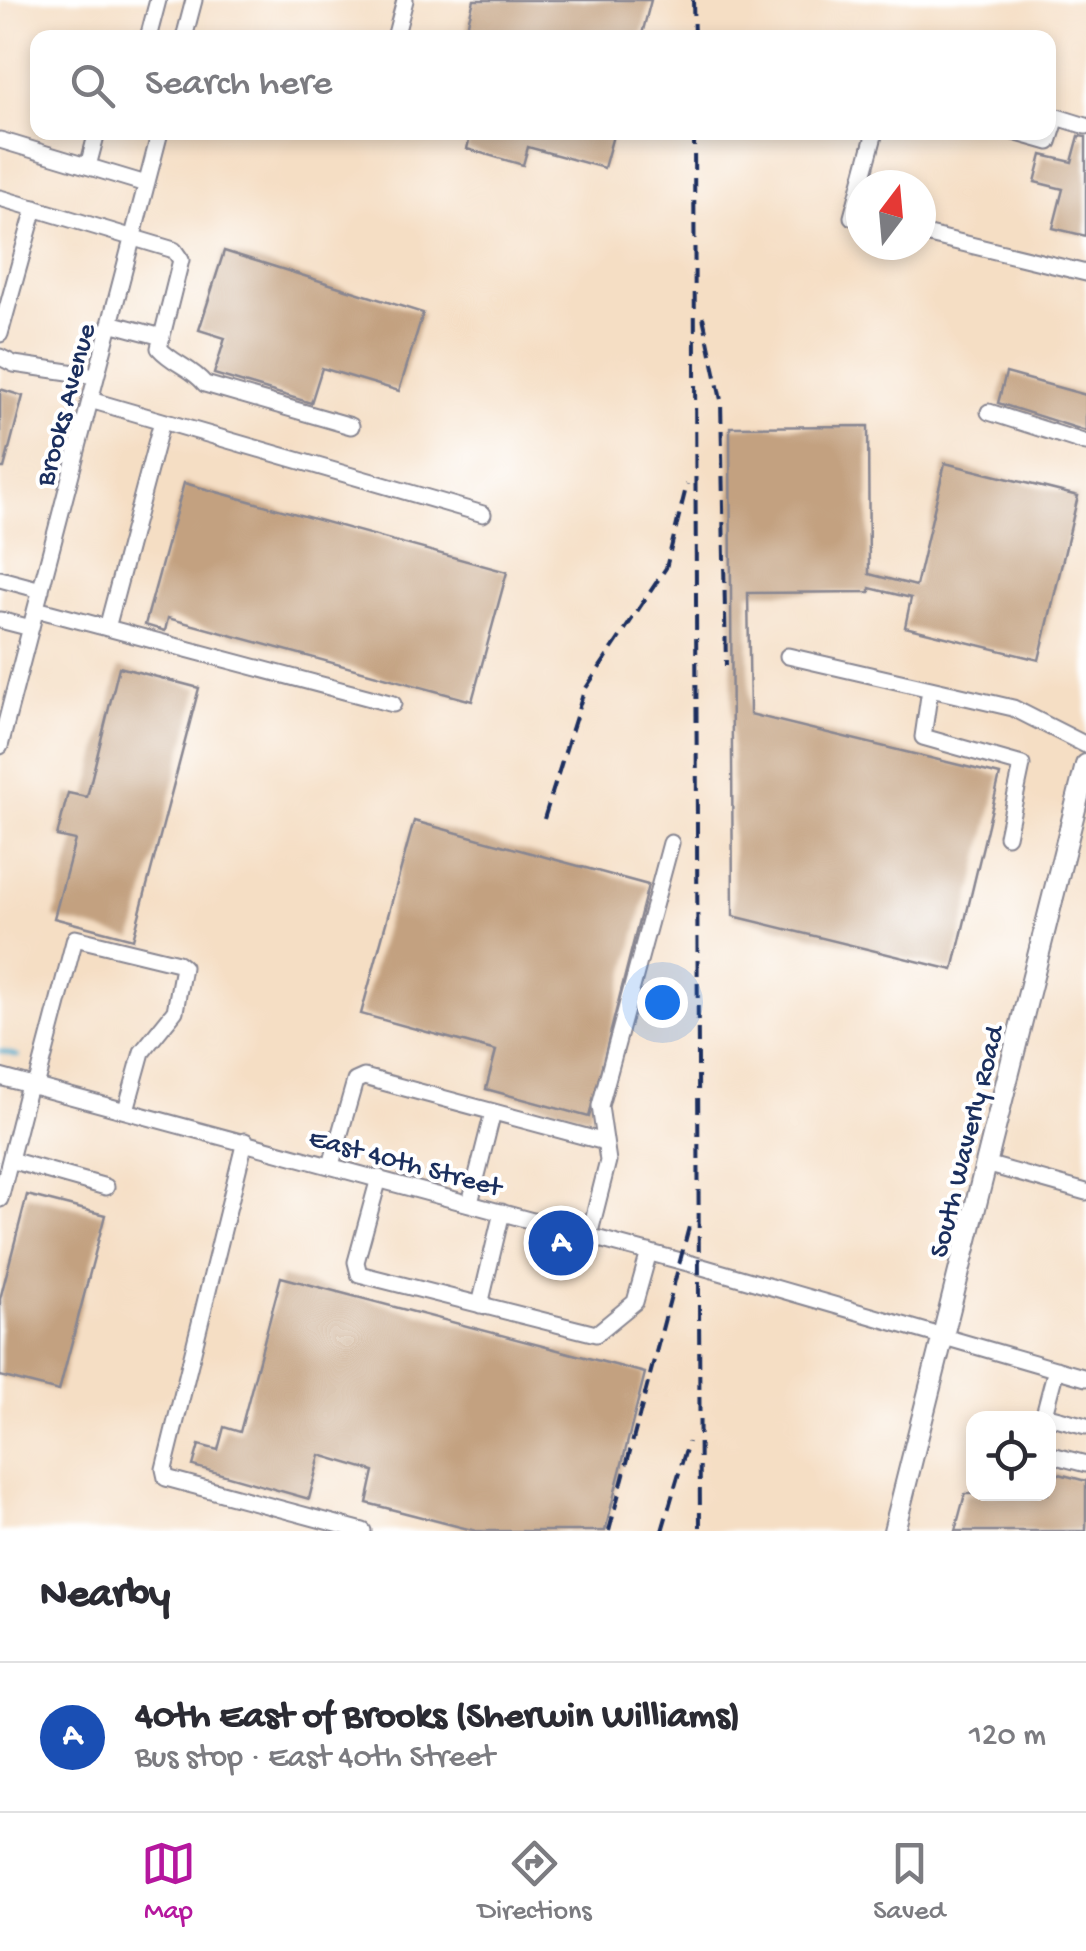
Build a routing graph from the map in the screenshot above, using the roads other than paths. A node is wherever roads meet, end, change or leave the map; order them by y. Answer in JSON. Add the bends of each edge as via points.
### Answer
{"nodes":[{"id":1,"x":158,"y":0,"type":"edge"},
{"id":2,"x":194,"y":0,"type":"edge"},
{"id":3,"x":404,"y":0,"type":"edge"},
{"id":4,"x":150,"y":30,"type":"edge"},
{"id":5,"x":186,"y":30,"type":"edge"},
{"id":6,"x":396,"y":30,"type":"edge"},
{"id":7,"x":1056,"y":120,"type":"edge"},
{"id":8,"x":1086,"y":126,"type":"edge"},
{"id":9,"x":0,"y":140,"type":"edge"},
{"id":10,"x":95,"y":140,"type":"edge"},
{"id":11,"x":158,"y":140,"type":"edge"},
{"id":12,"x":873,"y":140,"type":"edge"},
{"id":13,"x":88,"y":166,"type":"junction"},
{"id":14,"x":865,"y":170,"type":"edge"},
{"id":15,"x":146,"y":184,"type":"junction"},
{"id":16,"x":0,"y":198,"type":"edge"},
{"id":17,"x":35,"y":208,"type":"junction"},
{"id":18,"x":133,"y":236,"type":"junction"},
{"id":19,"x":936,"y":237,"type":"edge"},
{"id":20,"x":1086,"y":273,"type":"edge"},
{"id":21,"x":110,"y":323,"type":"junction"},
{"id":22,"x":0,"y":334,"type":"edge"},
{"id":23,"x":162,"y":337,"type":"junction"},
{"id":24,"x":0,"y":356,"type":"edge"},
{"id":25,"x":96,"y":376,"type":"junction"},
{"id":26,"x":90,"y":400,"type":"junction"},
{"id":27,"x":989,"y":412,"type":"dead end"},
{"id":28,"x":162,"y":421,"type":"junction"},
{"id":29,"x":350,"y":426,"type":"dead end"},
{"id":30,"x":1086,"y":442,"type":"edge"},
{"id":31,"x":483,"y":514,"type":"dead end"},
{"id":32,"x":0,"y":580,"type":"edge"},
{"id":33,"x":40,"y":590,"type":"junction"},
{"id":34,"x":36,"y":608,"type":"junction"},
{"id":35,"x":0,"y":620,"type":"edge"},
{"id":36,"x":31,"y":628,"type":"junction"},
{"id":37,"x":107,"y":628,"type":"junction"},
{"id":38,"x":788,"y":656,"type":"dead end"},
{"id":39,"x":930,"y":689,"type":"junction"},
{"id":40,"x":393,"y":704,"type":"dead end"},
{"id":41,"x":1086,"y":745,"type":"edge"},
{"id":42,"x":0,"y":746,"type":"edge"},
{"id":43,"x":1086,"y":765,"type":"edge"},
{"id":44,"x":1007,"y":836,"type":"dead end"},
{"id":45,"x":671,"y":843,"type":"dead end"},
{"id":46,"x":0,"y":1077,"type":"edge"},
{"id":47,"x":33,"y":1086,"type":"junction"},
{"id":48,"x":126,"y":1110,"type":"junction"},
{"id":49,"x":493,"y":1112,"type":"junction"},
{"id":50,"x":245,"y":1142,"type":"junction"},
{"id":51,"x":606,"y":1142,"type":"junction"},
{"id":52,"x":10,"y":1160,"type":"junction"},
{"id":53,"x":986,"y":1164,"type":"junction"},
{"id":54,"x":332,"y":1165,"type":"junction"},
{"id":55,"x":379,"y":1178,"type":"junction"},
{"id":56,"x":106,"y":1187,"type":"dead end"},
{"id":57,"x":1086,"y":1192,"type":"edge"},
{"id":58,"x":0,"y":1200,"type":"edge"},
{"id":59,"x":470,"y":1204,"type":"junction"},
{"id":60,"x":502,"y":1212,"type":"junction"},
{"id":61,"x":589,"y":1236,"type":"junction"},
{"id":62,"x":648,"y":1252,"type":"junction"},
{"id":63,"x":480,"y":1305,"type":"junction"},
{"id":64,"x":944,"y":1336,"type":"junction"},
{"id":65,"x":1056,"y":1369,"type":"junction"},
{"id":66,"x":1086,"y":1378,"type":"edge"},
{"id":67,"x":1045,"y":1411,"type":"edge"},
{"id":68,"x":1056,"y":1420,"type":"edge"},
{"id":69,"x":1086,"y":1426,"type":"edge"},
{"id":70,"x":1056,"y":1456,"type":"edge"},
{"id":71,"x":1086,"y":1463,"type":"edge"},
{"id":72,"x":364,"y":1531,"type":"edge"},
{"id":73,"x":894,"y":1531,"type":"edge"}],
"edges":[{"from":1,"to":4,"type":"street"},
{"from":2,"to":5,"type":"street"},
{"from":3,"to":6,"type":"street"},
{"from":7,"to":8,"type":"street"},
{"from":9,"to":13,"type":"street"},
{"from":10,"to":13,"type":"street"},
{"from":11,"to":15,"type":"street","name":"Brooks Avenue"},
{"from":12,"to":14,"type":"street"},
{"from":13,"to":15,"type":"street"},
{"from":15,"to":18,"type":"street","name":"Brooks Avenue"},
{"from":16,"to":17,"type":"street"},
{"from":17,"to":18,"type":"street"},
{"from":17,"to":22,"type":"street"},
{"from":18,"to":21,"type":"street","name":"Brooks Avenue"},
{"from":18,"to":23,"type":"street","via":[[174,250],[180,260]]},
{"from":19,"to":20,"type":"street"},
{"from":21,"to":23,"type":"street"},
{"from":21,"to":25,"type":"street","name":"Brooks Avenue"},
{"from":23,"to":29,"type":"street","via":[[159,348],[168,359],[190,366],[205,384]]},
{"from":24,"to":25,"type":"street"},
{"from":25,"to":26,"type":"street","name":"Brooks Avenue"},
{"from":26,"to":28,"type":"street"},
{"from":26,"to":33,"type":"street","name":"Brooks Avenue"},
{"from":27,"to":30,"type":"street"},
{"from":28,"to":31,"type":"street"},
{"from":28,"to":37,"type":"street"},
{"from":32,"to":33,"type":"street"},
{"from":33,"to":34,"type":"street","name":"Brooks Avenue"},
{"from":34,"to":36,"type":"street","name":"Brooks Avenue"},
{"from":34,"to":37,"type":"street"},
{"from":35,"to":36,"type":"street"},
{"from":36,"to":42,"type":"street","name":"Brooks Avenue"},
{"from":37,"to":40,"type":"street"},
{"from":38,"to":39,"type":"street"},
{"from":39,"to":41,"type":"street","via":[[1013,708]]},
{"from":39,"to":44,"type":"street","via":[[922,738],[1022,765]]},
{"from":43,"to":53,"type":"main road","name":"South Waverly Road"},
{"from":45,"to":51,"type":"street","via":[[600,1106]]},
{"from":46,"to":47,"type":"street","name":"East 40th Street"},
{"from":47,"to":48,"type":"street","name":"East 40th Street"},
{"from":47,"to":48,"type":"street","via":[[75,938],[178,962],[174,1011],[142,1052]]},
{"from":47,"to":52,"type":"street"},
{"from":48,"to":50,"type":"street","name":"East 40th Street"},
{"from":49,"to":51,"type":"street"},
{"from":49,"to":54,"type":"street","via":[[360,1077]]},
{"from":49,"to":59,"type":"street"},
{"from":50,"to":54,"type":"street","name":"East 40th Street"},
{"from":50,"to":72,"type":"street","via":[[166,1478]]},
{"from":51,"to":61,"type":"street","via":[[608,1161]]},
{"from":52,"to":56,"type":"street"},
{"from":52,"to":58,"type":"street"},
{"from":53,"to":57,"type":"street"},
{"from":53,"to":64,"type":"main road","name":"South Waverly Road"},
{"from":54,"to":55,"type":"street","name":"East 40th Street"},
{"from":55,"to":59,"type":"street","name":"East 40th Street"},
{"from":55,"to":63,"type":"street","via":[[356,1262],[359,1274]]},
{"from":59,"to":60,"type":"street","name":"East 40th Street"},
{"from":60,"to":61,"type":"street","name":"East 40th Street"},
{"from":60,"to":63,"type":"street"},
{"from":61,"to":62,"type":"street","name":"East 40th Street"},
{"from":62,"to":63,"type":"street","via":[[635,1302],[596,1334]]},
{"from":62,"to":64,"type":"street","name":"East 40th Street"},
{"from":64,"to":65,"type":"street","name":"East 40th Street"},
{"from":64,"to":73,"type":"main road","name":"South Waverly Road"},
{"from":65,"to":66,"type":"street","name":"East 40th Street"},
{"from":65,"to":67,"type":"street"},
{"from":68,"to":69,"type":"street"},
{"from":70,"to":71,"type":"street"}]}
